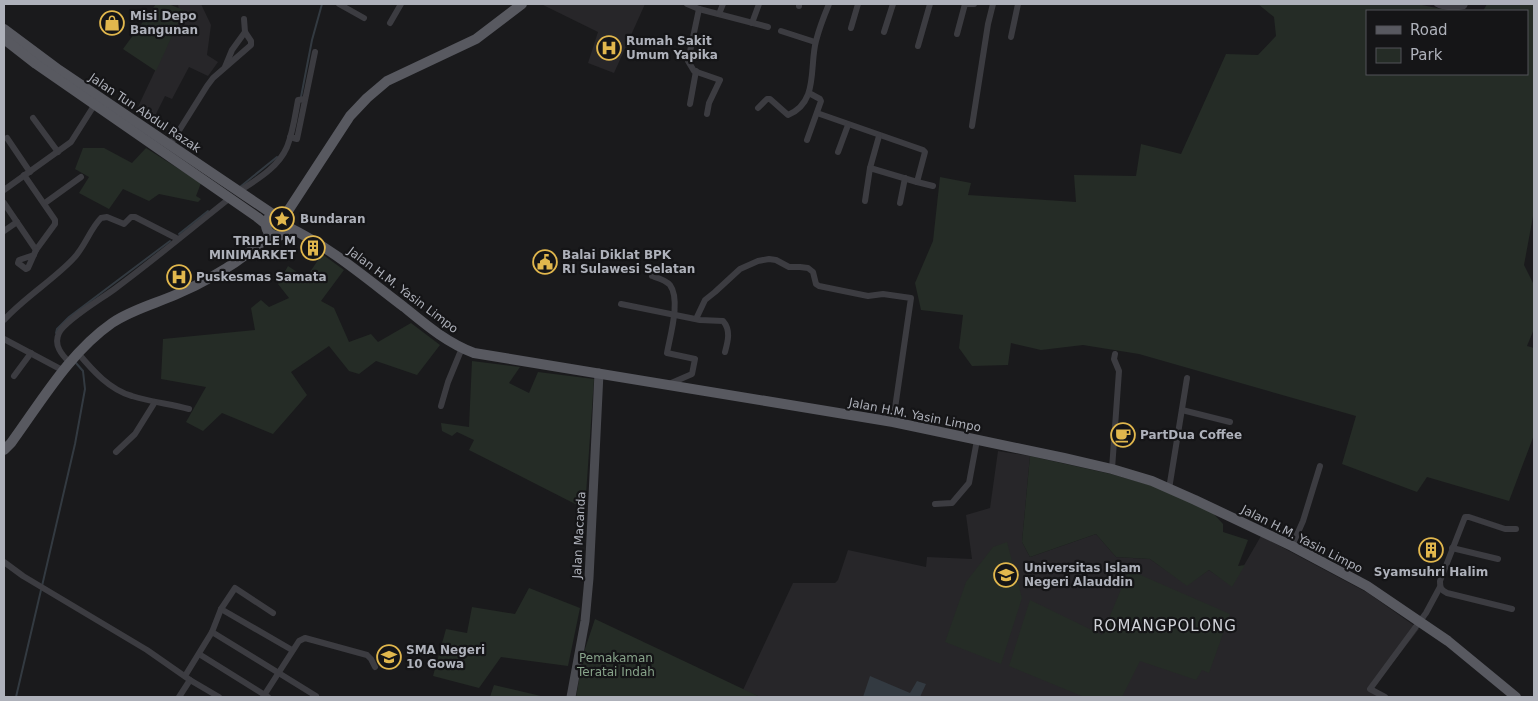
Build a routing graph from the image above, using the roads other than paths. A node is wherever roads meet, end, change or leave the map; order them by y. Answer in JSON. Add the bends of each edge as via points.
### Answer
{"nodes":[{"id":1,"x":340,"y":4,"type":"edge"},
{"id":2,"x":401,"y":4,"type":"edge"},
{"id":3,"x":522,"y":4,"type":"edge"},
{"id":4,"x":686,"y":4,"type":"edge"},
{"id":5,"x":723,"y":4,"type":"edge"},
{"id":6,"x":759,"y":4,"type":"edge"},
{"id":7,"x":829,"y":4,"type":"edge"},
{"id":8,"x":858,"y":4,"type":"edge"},
{"id":9,"x":893,"y":4,"type":"edge"},
{"id":10,"x":930,"y":4,"type":"edge"},
{"id":11,"x":965,"y":4,"type":"edge"},
{"id":12,"x":974,"y":4,"type":"edge"},
{"id":13,"x":993,"y":4,"type":"edge"},
{"id":14,"x":1018,"y":4,"type":"edge"},
{"id":15,"x":1437,"y":4,"type":"edge"},
{"id":16,"x":1466,"y":4,"type":"edge"},
{"id":17,"x":699,"y":9,"type":"junction"},
{"id":18,"x":719,"y":14,"type":"junction"},
{"id":19,"x":364,"y":18,"type":"dead end"},
{"id":20,"x":244,"y":19,"type":"dead end"},
{"id":21,"x":390,"y":23,"type":"dead end"},
{"id":22,"x":752,"y":23,"type":"junction"},
{"id":23,"x":768,"y":27,"type":"dead end"},
{"id":24,"x":851,"y":28,"type":"dead end"},
{"id":25,"x":4,"y":29,"type":"edge"},
{"id":26,"x":781,"y":31,"type":"dead end"},
{"id":27,"x":245,"y":32,"type":"junction"},
{"id":28,"x":884,"y":32,"type":"dead end"},
{"id":29,"x":957,"y":34,"type":"dead end"},
{"id":30,"x":1011,"y":37,"type":"dead end"},
{"id":31,"x":4,"y":39,"type":"edge"},
{"id":32,"x":815,"y":42,"type":"junction"},
{"id":33,"x":918,"y":46,"type":"dead end"},
{"id":34,"x":315,"y":52,"type":"dead end"},
{"id":35,"x":30,"y":54,"type":"junction"},
{"id":36,"x":224,"y":68,"type":"junction"},
{"id":37,"x":696,"y":72,"type":"junction"},
{"id":38,"x":809,"y":93,"type":"junction"},
{"id":39,"x":95,"y":104,"type":"junction"},
{"id":40,"x":690,"y":104,"type":"dead end"},
{"id":41,"x":758,"y":108,"type":"dead end"},
{"id":42,"x":818,"y":113,"type":"junction"},
{"id":43,"x":707,"y":114,"type":"dead end"},
{"id":44,"x":33,"y":118,"type":"dead end"},
{"id":45,"x":848,"y":125,"type":"junction"},
{"id":46,"x":972,"y":126,"type":"dead end"},
{"id":47,"x":878,"y":136,"type":"junction"},
{"id":48,"x":7,"y":138,"type":"dead end"},
{"id":49,"x":807,"y":140,"type":"dead end"},
{"id":50,"x":165,"y":144,"type":"junction"},
{"id":51,"x":58,"y":152,"type":"junction"},
{"id":52,"x":838,"y":152,"type":"dead end"},
{"id":53,"x":870,"y":168,"type":"junction"},
{"id":54,"x":27,"y":174,"type":"junction"},
{"id":55,"x":81,"y":178,"type":"dead end"},
{"id":56,"x":905,"y":178,"type":"junction"},
{"id":57,"x":917,"y":182,"type":"junction"},
{"id":58,"x":933,"y":186,"type":"dead end"},
{"id":59,"x":4,"y":190,"type":"edge"},
{"id":60,"x":234,"y":195,"type":"junction"},
{"id":61,"x":865,"y":201,"type":"dead end"},
{"id":62,"x":4,"y":203,"type":"edge"},
{"id":63,"x":45,"y":203,"type":"junction"},
{"id":64,"x":900,"y":203,"type":"dead end"},
{"id":65,"x":279,"y":216,"type":"junction"},
{"id":66,"x":17,"y":222,"type":"junction"},
{"id":67,"x":288,"y":227,"type":"junction"},
{"id":68,"x":269,"y":230,"type":"junction"},
{"id":69,"x":4,"y":231,"type":"edge"},
{"id":70,"x":178,"y":240,"type":"junction"},
{"id":71,"x":652,"y":276,"type":"dead end"},
{"id":72,"x":621,"y":304,"type":"dead end"},
{"id":73,"x":674,"y":315,"type":"junction"},
{"id":74,"x":4,"y":320,"type":"edge"},
{"id":75,"x":696,"y":320,"type":"junction"},
{"id":76,"x":4,"y":340,"type":"edge"},
{"id":77,"x":462,"y":348,"type":"junction"},
{"id":78,"x":725,"y":352,"type":"dead end"},
{"id":79,"x":31,"y":354,"type":"junction"},
{"id":80,"x":1115,"y":354,"type":"dead end"},
{"id":81,"x":72,"y":361,"type":"junction"},
{"id":82,"x":599,"y":373,"type":"junction"},
{"id":83,"x":14,"y":376,"type":"dead end"},
{"id":84,"x":1187,"y":378,"type":"dead end"},
{"id":85,"x":669,"y":384,"type":"junction"},
{"id":86,"x":155,"y":402,"type":"junction"},
{"id":87,"x":441,"y":406,"type":"dead end"},
{"id":88,"x":189,"y":409,"type":"dead end"},
{"id":89,"x":1182,"y":410,"type":"junction"},
{"id":90,"x":893,"y":422,"type":"junction"},
{"id":91,"x":1230,"y":422,"type":"dead end"},
{"id":92,"x":978,"y":440,"type":"junction"},
{"id":93,"x":4,"y":450,"type":"edge"},
{"id":94,"x":116,"y":452,"type":"dead end"},
{"id":95,"x":1320,"y":466,"type":"dead end"},
{"id":96,"x":1112,"y":469,"type":"junction"},
{"id":97,"x":1169,"y":488,"type":"junction"},
{"id":98,"x":935,"y":504,"type":"dead end"},
{"id":99,"x":1516,"y":529,"type":"dead end"},
{"id":100,"x":1292,"y":546,"type":"junction"},
{"id":101,"x":1452,"y":548,"type":"junction"},
{"id":102,"x":1498,"y":560,"type":"dead end"},
{"id":103,"x":4,"y":562,"type":"edge"},
{"id":104,"x":1440,"y":587,"type":"junction"},
{"id":105,"x":221,"y":609,"type":"junction"},
{"id":106,"x":1512,"y":609,"type":"dead end"},
{"id":107,"x":273,"y":613,"type":"dead end"},
{"id":108,"x":1420,"y":621,"type":"junction"},
{"id":109,"x":212,"y":632,"type":"junction"},
{"id":110,"x":292,"y":650,"type":"junction"},
{"id":111,"x":198,"y":654,"type":"junction"},
{"id":112,"x":375,"y":667,"type":"dead end"},
{"id":113,"x":279,"y":672,"type":"junction"},
{"id":114,"x":188,"y":678,"type":"junction"},
{"id":115,"x":265,"y":696,"type":"edge"},
{"id":116,"x":316,"y":696,"type":"edge"},
{"id":117,"x":179,"y":697,"type":"edge"},
{"id":118,"x":219,"y":697,"type":"edge"},
{"id":119,"x":570,"y":697,"type":"edge"},
{"id":120,"x":1385,"y":697,"type":"edge"},
{"id":121,"x":1516,"y":697,"type":"edge"}],
"edges":[{"from":1,"to":19,"type":"street"},
{"from":2,"to":21,"type":"street"},
{"from":3,"to":65,"type":"main road","via":[[476,39],[387,81],[372,93],[347,121],[301,192]]},
{"from":4,"to":17,"type":"street"},
{"from":5,"to":18,"type":"street"},
{"from":6,"to":22,"type":"street"},
{"from":7,"to":32,"type":"street"},
{"from":8,"to":24,"type":"street"},
{"from":9,"to":28,"type":"street"},
{"from":10,"to":33,"type":"street"},
{"from":11,"to":12,"type":"street"},
{"from":11,"to":29,"type":"street"},
{"from":13,"to":46,"type":"street"},
{"from":14,"to":30,"type":"street"},
{"from":15,"to":16,"type":"street","via":[[1458,8]]},
{"from":17,"to":18,"type":"street"},
{"from":17,"to":37,"type":"street","via":[[688,61]]},
{"from":18,"to":22,"type":"street"},
{"from":20,"to":27,"type":"street"},
{"from":22,"to":23,"type":"street"},
{"from":25,"to":35,"type":"main road","name":"Jalan Tun Abdul Razak"},
{"from":26,"to":32,"type":"street"},
{"from":27,"to":36,"type":"street"},
{"from":27,"to":36,"type":"street","via":[[251,45]]},
{"from":31,"to":35,"type":"main road","name":"Jalan Tun Abdul Razak"},
{"from":32,"to":38,"type":"street"},
{"from":34,"to":60,"type":"street","via":[[293,138],[277,162]]},
{"from":35,"to":39,"type":"main road","name":"Jalan Tun Abdul Razak"},
{"from":35,"to":50,"type":"main road","name":"Jalan Tun Abdul Razak"},
{"from":36,"to":50,"type":"street","via":[[206,86]]},
{"from":37,"to":40,"type":"street"},
{"from":37,"to":43,"type":"street","via":[[720,80]]},
{"from":38,"to":41,"type":"street","via":[[788,115],[768,99]]},
{"from":38,"to":42,"type":"street","via":[[821,100]]},
{"from":39,"to":50,"type":"main road","name":"Jalan Tun Abdul Razak"},
{"from":39,"to":51,"type":"street","via":[[74,139]]},
{"from":42,"to":45,"type":"street"},
{"from":42,"to":49,"type":"street"},
{"from":44,"to":51,"type":"street"},
{"from":45,"to":47,"type":"street"},
{"from":45,"to":52,"type":"street"},
{"from":47,"to":53,"type":"street"},
{"from":47,"to":57,"type":"street","via":[[924,151]]},
{"from":48,"to":54,"type":"street"},
{"from":50,"to":60,"type":"main road","name":"Jalan Tun Abdul Razak"},
{"from":51,"to":54,"type":"street"},
{"from":53,"to":56,"type":"street"},
{"from":53,"to":61,"type":"street"},
{"from":54,"to":59,"type":"street"},
{"from":54,"to":63,"type":"street"},
{"from":55,"to":63,"type":"street"},
{"from":56,"to":57,"type":"street"},
{"from":56,"to":64,"type":"street"},
{"from":57,"to":58,"type":"street"},
{"from":60,"to":65,"type":"main road","name":"Jalan Tun Abdul Razak"},
{"from":60,"to":68,"type":"main road","name":"Jalan Tun Abdul Razak"},
{"from":60,"to":70,"type":"street"},
{"from":62,"to":66,"type":"street"},
{"from":63,"to":66,"type":"street","via":[[56,222],[35,252]]},
{"from":65,"to":67,"type":"main road","via":[[287,220]]},
{"from":65,"to":68,"type":"main road","via":[[268,219]]},
{"from":66,"to":69,"type":"street"},
{"from":67,"to":68,"type":"main road","via":[[281,235]]},
{"from":67,"to":77,"type":"main road","name":"Jalan H.M. Yasin Limpo","via":[[333,253],[435,332]]},
{"from":68,"to":81,"type":"main road","via":[[240,260],[204,281],[112,324]]},
{"from":70,"to":74,"type":"street","via":[[135,217],[124,224],[101,218],[73,259]]},
{"from":70,"to":81,"type":"street","via":[[61,329],[57,344],[61,354]]},
{"from":71,"to":73,"type":"street","via":[[669,283]]},
{"from":72,"to":73,"type":"street"},
{"from":73,"to":75,"type":"street"},
{"from":73,"to":85,"type":"street","via":[[667,353],[694,359],[692,374]]},
{"from":75,"to":78,"type":"street","via":[[726,323]]},
{"from":75,"to":90,"type":"street","via":[[705,300],[740,269],[769,259],[789,268],[808,268],[819,286],[868,296],[883,294],[910,298]]},
{"from":76,"to":79,"type":"street"},
{"from":77,"to":82,"type":"main road","name":"Jalan H.M. Yasin Limpo","via":[[486,356]]},
{"from":77,"to":87,"type":"street"},
{"from":79,"to":81,"type":"street"},
{"from":79,"to":83,"type":"street"},
{"from":80,"to":96,"type":"street","via":[[1119,370]]},
{"from":81,"to":86,"type":"street","via":[[90,368],[110,385],[131,396]]},
{"from":81,"to":93,"type":"main road"},
{"from":82,"to":85,"type":"main road","name":"Jalan H.M. Yasin Limpo"},
{"from":82,"to":119,"type":"street","name":"Jalan Macanda","via":[[589,578],[585,621]]},
{"from":84,"to":89,"type":"street"},
{"from":85,"to":90,"type":"main road","name":"Jalan H.M. Yasin Limpo"},
{"from":86,"to":88,"type":"street"},
{"from":86,"to":94,"type":"street","via":[[135,434]]},
{"from":89,"to":91,"type":"street"},
{"from":89,"to":97,"type":"street"},
{"from":90,"to":92,"type":"main road","name":"Jalan H.M. Yasin Limpo"},
{"from":92,"to":96,"type":"main road","name":"Jalan H.M. Yasin Limpo"},
{"from":92,"to":98,"type":"street","via":[[969,483],[952,504]]},
{"from":95,"to":100,"type":"street"},
{"from":96,"to":97,"type":"main road","name":"Jalan H.M. Yasin Limpo"},
{"from":97,"to":100,"type":"main road","name":"Jalan H.M. Yasin Limpo"},
{"from":99,"to":101,"type":"street","via":[[1505,529],[1466,516]]},
{"from":100,"to":108,"type":"main road","name":"Jalan H.M. Yasin Limpo","via":[[1367,586]]},
{"from":101,"to":102,"type":"street"},
{"from":101,"to":104,"type":"street"},
{"from":103,"to":114,"type":"street"},
{"from":104,"to":106,"type":"street","via":[[1447,593]]},
{"from":104,"to":108,"type":"street"},
{"from":105,"to":107,"type":"street","via":[[236,588]]},
{"from":105,"to":109,"type":"street"},
{"from":105,"to":110,"type":"street"},
{"from":108,"to":120,"type":"street","via":[[1370,689]]},
{"from":108,"to":121,"type":"main road","name":"Jalan H.M. Yasin Limpo"},
{"from":109,"to":111,"type":"street"},
{"from":109,"to":113,"type":"street"},
{"from":110,"to":112,"type":"street","via":[[298,641],[305,638],[367,655]]},
{"from":110,"to":113,"type":"street"},
{"from":111,"to":114,"type":"street"},
{"from":111,"to":115,"type":"street"},
{"from":113,"to":115,"type":"street"},
{"from":113,"to":116,"type":"street"},
{"from":114,"to":117,"type":"street"},
{"from":114,"to":118,"type":"street"}]}
